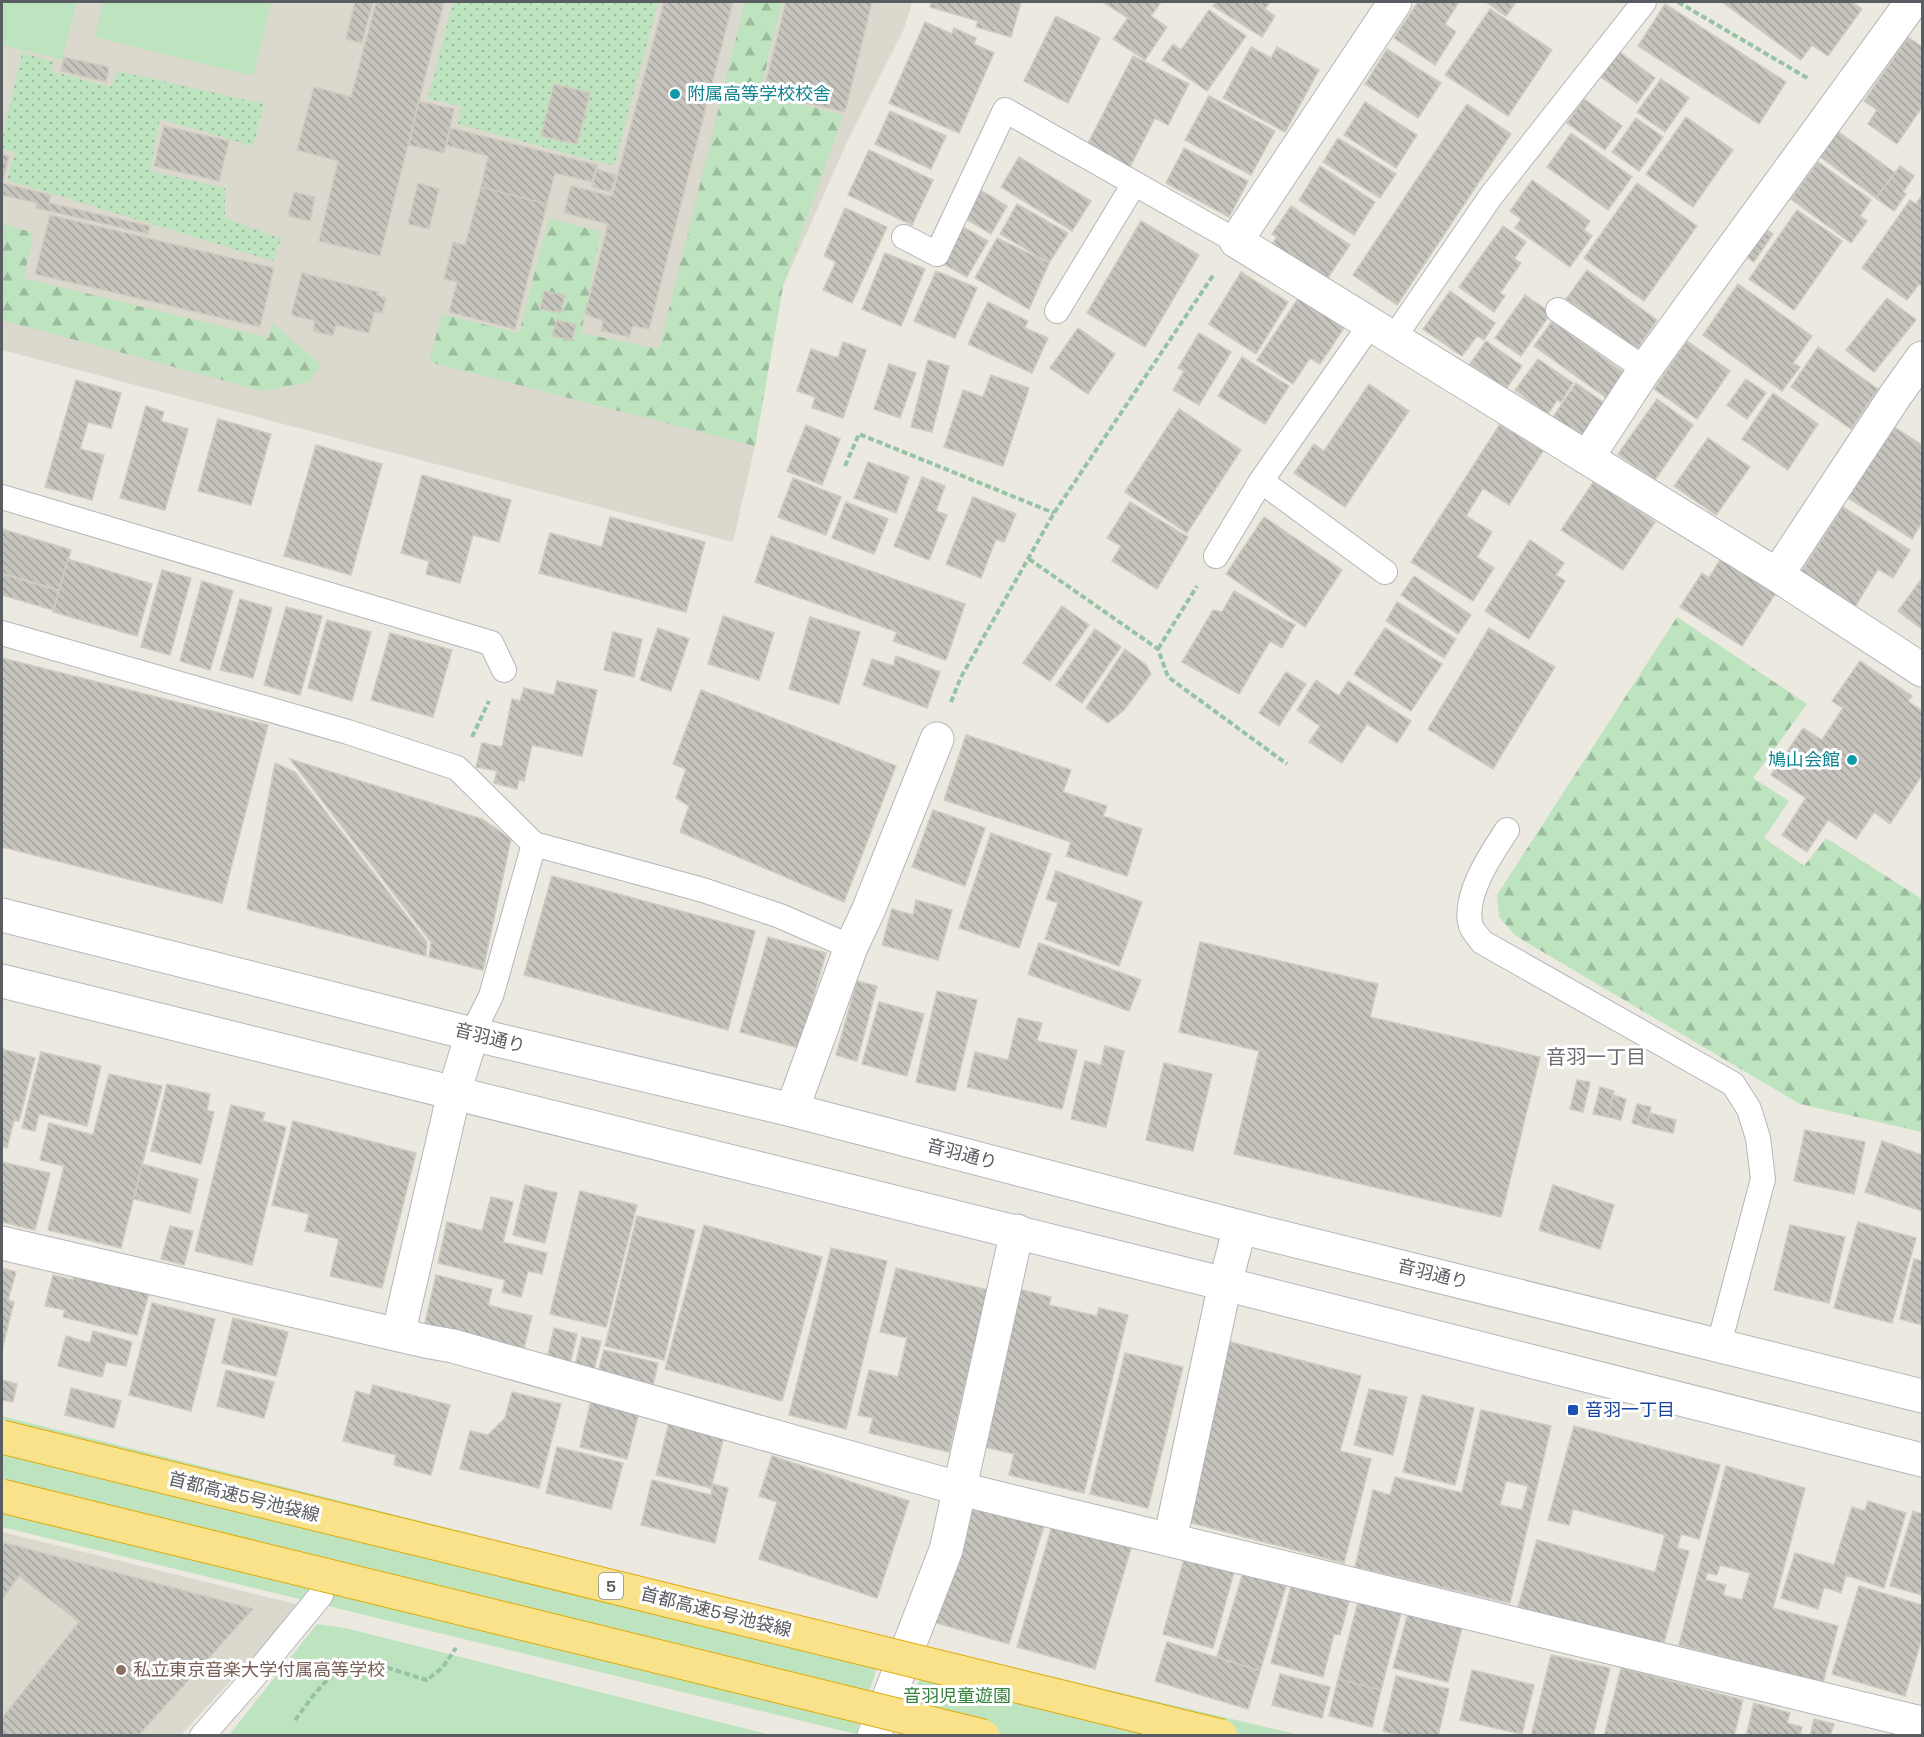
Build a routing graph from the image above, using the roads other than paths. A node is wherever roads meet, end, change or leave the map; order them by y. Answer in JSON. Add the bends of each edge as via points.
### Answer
{"nodes":[{"id":1,"x":1644,"y":2,"type":"edge"},
{"id":2,"x":1912,"y":2,"type":"edge"},
{"id":3,"x":1386,"y":5,"type":"edge"},
{"id":4,"x":1134,"y":184,"type":"junction"},
{"id":5,"x":904,"y":237,"type":"dead end"},
{"id":6,"x":1236,"y":241,"type":"junction"},
{"id":7,"x":1558,"y":310,"type":"dead end"},
{"id":8,"x":1057,"y":311,"type":"dead end"},
{"id":9,"x":1382,"y":332,"type":"junction"},
{"id":10,"x":1923,"y":358,"type":"edge"},
{"id":11,"x":1646,"y":369,"type":"junction"},
{"id":12,"x":1587,"y":458,"type":"junction"},
{"id":13,"x":1261,"y":482,"type":"junction"},
{"id":14,"x":2,"y":497,"type":"edge"},
{"id":15,"x":1216,"y":556,"type":"road end"},
{"id":16,"x":1385,"y":572,"type":"dead end"},
{"id":17,"x":1777,"y":575,"type":"junction"},
{"id":18,"x":2,"y":633,"type":"edge"},
{"id":19,"x":1923,"y":669,"type":"edge"},
{"id":20,"x":504,"y":670,"type":"road end"},
{"id":21,"x":937,"y":739,"type":"road end"},
{"id":22,"x":1507,"y":831,"type":"dead end"},
{"id":23,"x":534,"y":844,"type":"junction"},
{"id":24,"x":2,"y":915,"type":"edge"},
{"id":25,"x":851,"y":947,"type":"junction"},
{"id":26,"x":2,"y":981,"type":"edge"},
{"id":27,"x":472,"y":1034,"type":"junction"},
{"id":28,"x":454,"y":1093,"type":"junction"},
{"id":29,"x":792,"y":1110,"type":"junction"},
{"id":30,"x":1240,"y":1227,"type":"junction"},
{"id":31,"x":1017,"y":1231,"type":"junction"},
{"id":32,"x":2,"y":1243,"type":"edge"},
{"id":33,"x":1225,"y":1284,"type":"junction"},
{"id":34,"x":398,"y":1335,"type":"junction"},
{"id":35,"x":1719,"y":1344,"type":"junction"},
{"id":36,"x":1923,"y":1396,"type":"edge"},
{"id":37,"x":2,"y":1437,"type":"edge"},
{"id":38,"x":1923,"y":1460,"type":"edge"},
{"id":39,"x":961,"y":1489,"type":"junction"},
{"id":40,"x":2,"y":1496,"type":"edge"},
{"id":41,"x":1170,"y":1540,"type":"junction"},
{"id":42,"x":321,"y":1595,"type":"dead end"},
{"id":43,"x":1921,"y":1725,"type":"edge"},
{"id":44,"x":202,"y":1736,"type":"edge"},
{"id":45,"x":874,"y":1736,"type":"edge"},
{"id":46,"x":983,"y":1736,"type":"edge"},
{"id":47,"x":1221,"y":1736,"type":"edge"}],
"edges":[{"from":1,"to":9,"type":"lane"},
{"from":2,"to":11,"type":"street"},
{"from":3,"to":6,"type":"street"},
{"from":4,"to":5,"type":"lane","via":[[1005,110],[937,254]]},
{"from":4,"to":6,"type":"lane"},
{"from":4,"to":8,"type":"lane"},
{"from":6,"to":9,"type":"street"},
{"from":7,"to":11,"type":"lane"},
{"from":9,"to":12,"type":"street"},
{"from":9,"to":13,"type":"lane"},
{"from":10,"to":17,"type":"street"},
{"from":11,"to":12,"type":"street"},
{"from":12,"to":17,"type":"street"},
{"from":13,"to":15,"type":"lane"},
{"from":13,"to":16,"type":"lane"},
{"from":14,"to":20,"type":"lane","via":[[491,643]]},
{"from":17,"to":19,"type":"street"},
{"from":18,"to":23,"type":"lane","via":[[348,732],[457,768]]},
{"from":21,"to":25,"type":"street"},
{"from":22,"to":35,"type":"lane","via":[[1485,863],[1470,900],[1471,927],[1482,942],[1732,1084],[1749,1108],[1758,1138],[1762,1179]]},
{"from":23,"to":25,"type":"lane","via":[[703,890],[780,916]]},
{"from":23,"to":27,"type":"lane","via":[[491,996]]},
{"from":24,"to":27,"type":"street","name":"音羽通り"},
{"from":25,"to":29,"type":"street"},
{"from":26,"to":28,"type":"street"},
{"from":27,"to":28,"type":"street"},
{"from":27,"to":29,"type":"street","name":"音羽通り"},
{"from":28,"to":31,"type":"street"},
{"from":28,"to":34,"type":"street"},
{"from":29,"to":30,"type":"street","name":"音羽通り"},
{"from":30,"to":33,"type":"street"},
{"from":30,"to":35,"type":"street","name":"音羽通り"},
{"from":31,"to":33,"type":"street"},
{"from":31,"to":39,"type":"street"},
{"from":32,"to":34,"type":"street"},
{"from":33,"to":38,"type":"street"},
{"from":33,"to":41,"type":"street"},
{"from":34,"to":39,"type":"street","via":[[453,1346]]},
{"from":35,"to":36,"type":"street","name":"音羽通り"},
{"from":37,"to":47,"type":"highway","name":"首都高速5号池袋線","number":"5","bridge":true},
{"from":39,"to":41,"type":"street"},
{"from":39,"to":45,"type":"street","via":[[946,1550]]},
{"from":40,"to":46,"type":"highway","bridge":true},
{"from":41,"to":43,"type":"street"},
{"from":42,"to":44,"type":"lane"}]}
